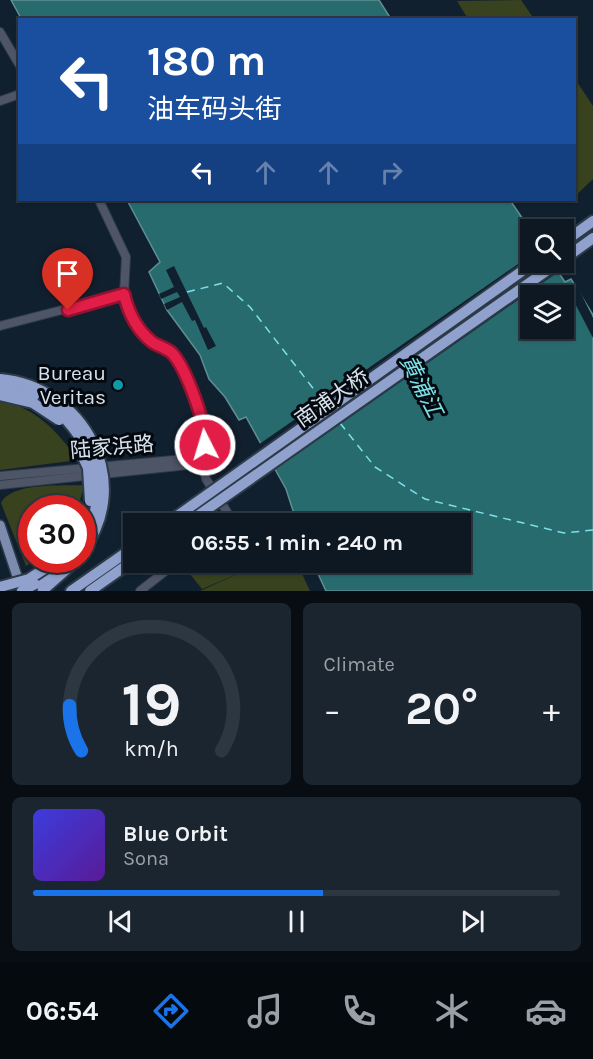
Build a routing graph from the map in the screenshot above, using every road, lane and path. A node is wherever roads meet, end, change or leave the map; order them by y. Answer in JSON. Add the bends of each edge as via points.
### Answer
{"nodes":[{"id":1,"x":0,"y":32,"type":"edge"},
{"id":2,"x":18,"y":63,"type":"edge"},
{"id":3,"x":18,"y":95,"type":"edge"},
{"id":4,"x":0,"y":101,"type":"edge"},
{"id":5,"x":99,"y":201,"type":"edge"},
{"id":6,"x":593,"y":221,"type":"edge"},
{"id":7,"x":574,"y":235,"type":"edge"},
{"id":8,"x":593,"y":238,"type":"edge"},
{"id":9,"x":574,"y":252,"type":"edge"},
{"id":10,"x":520,"y":273,"type":"edge"},
{"id":11,"x":543,"y":273,"type":"edge"},
{"id":12,"x":124,"y":294,"type":"junction"},
{"id":13,"x":0,"y":326,"type":"edge"},
{"id":14,"x":0,"y":379,"type":"edge"},
{"id":15,"x":0,"y":387,"type":"edge"},
{"id":16,"x":0,"y":395,"type":"edge"},
{"id":17,"x":203,"y":463,"type":"junction"},
{"id":18,"x":0,"y":476,"type":"edge"},
{"id":19,"x":0,"y":485,"type":"edge"},
{"id":20,"x":91,"y":495,"type":"edge"},
{"id":21,"x":96,"y":509,"type":"edge"},
{"id":22,"x":181,"y":513,"type":"edge"},
{"id":23,"x":202,"y":513,"type":"edge"},
{"id":24,"x":227,"y":513,"type":"edge"},
{"id":25,"x":0,"y":525,"type":"edge"},
{"id":26,"x":96,"y":530,"type":"edge"},
{"id":27,"x":123,"y":554,"type":"edge"},
{"id":28,"x":123,"y":568,"type":"edge"},
{"id":29,"x":38,"y":573,"type":"edge"},
{"id":30,"x":54,"y":573,"type":"edge"},
{"id":31,"x":62,"y":573,"type":"edge"},
{"id":32,"x":163,"y":573,"type":"edge"},
{"id":33,"x":0,"y":587,"type":"edge"},
{"id":34,"x":37,"y":589,"type":"edge"},
{"id":35,"x":22,"y":591,"type":"edge"},
{"id":36,"x":70,"y":591,"type":"edge"},
{"id":37,"x":90,"y":591,"type":"edge"},
{"id":38,"x":140,"y":591,"type":"edge"}],
"edges":[{"from":1,"to":2,"type":"street"},
{"from":3,"to":4,"type":"street"},
{"from":5,"to":12,"type":"street","via":[[126,257]]},
{"from":6,"to":7,"type":"highway"},
{"from":8,"to":9,"type":"highway"},
{"from":10,"to":22,"type":"highway","name":"南浦大桥","bridge":true},
{"from":11,"to":23,"type":"highway","name":"南浦大桥","bridge":true},
{"from":12,"to":13,"type":"street"},
{"from":12,"to":17,"type":"street","via":[[131,316],[144,334],[178,361],[202,415],[206,436]]},
{"from":14,"to":26,"type":"highway","bridge":true,"via":[[14,380],[56,399],[77,420],[98,452],[105,474],[105,494]]},
{"from":15,"to":21,"type":"highway","bridge":true,"via":[[28,393],[49,404],[80,434],[92,456],[98,487]]},
{"from":16,"to":20,"type":"highway","bridge":true,"via":[[33,403],[57,418],[72,434],[88,468]]},
{"from":17,"to":18,"type":"street","name":"陆家浜路","via":[[184,459]]},
{"from":17,"to":19,"type":"street","name":"陆家浜路"},
{"from":17,"to":24,"type":"street","via":[[206,480]]},
{"from":25,"to":35,"type":"main road"},
{"from":27,"to":36,"type":"highway"},
{"from":28,"to":37,"type":"highway"},
{"from":29,"to":33,"type":"highway","bridge":true},
{"from":30,"to":34,"type":"highway"},
{"from":31,"to":34,"type":"highway"},
{"from":32,"to":38,"type":"street"},
{"from":34,"to":35,"type":"highway","bridge":true}]}
